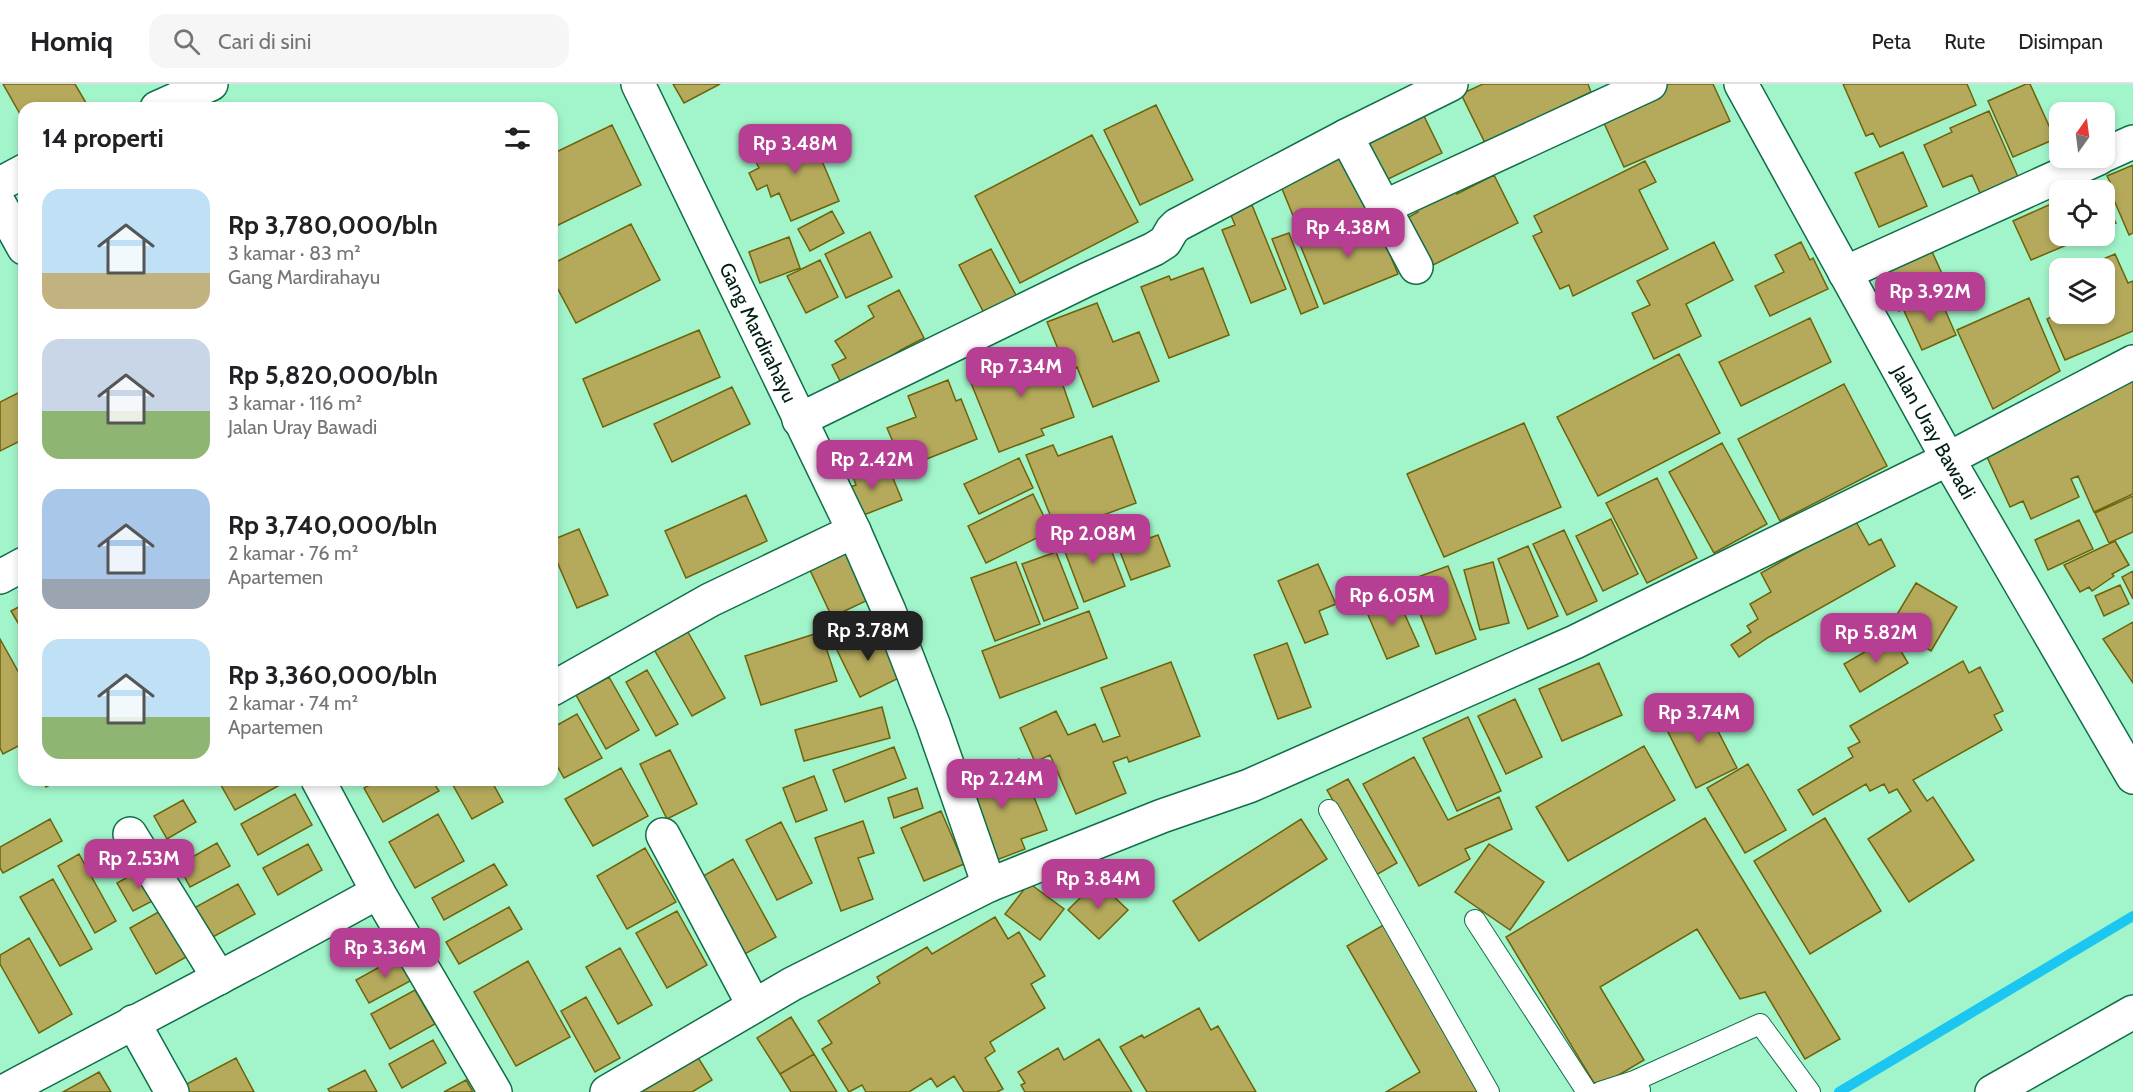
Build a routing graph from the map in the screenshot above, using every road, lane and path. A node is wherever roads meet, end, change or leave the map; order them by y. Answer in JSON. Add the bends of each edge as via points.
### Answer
{"nodes":[{"id":1,"x":212,"y":84,"type":"edge"},
{"id":2,"x":638,"y":84,"type":"edge"},
{"id":3,"x":1451,"y":84,"type":"edge"},
{"id":4,"x":1650,"y":84,"type":"edge"},
{"id":5,"x":1741,"y":84,"type":"edge"},
{"id":6,"x":171,"y":102,"type":"edge"},
{"id":7,"x":1346,"y":136,"type":"junction"},
{"id":8,"x":2133,"y":142,"type":"edge"},
{"id":9,"x":2115,"y":150,"type":"edge"},
{"id":10,"x":2077,"y":168,"type":"edge"},
{"id":11,"x":18,"y":174,"type":"edge"},
{"id":12,"x":0,"y":184,"type":"edge"},
{"id":13,"x":0,"y":205,"type":"edge"},
{"id":14,"x":1384,"y":207,"type":"junction"},
{"id":15,"x":18,"y":238,"type":"edge"},
{"id":16,"x":1416,"y":267,"type":"dead end"},
{"id":17,"x":1845,"y":273,"type":"junction"},
{"id":18,"x":2133,"y":362,"type":"edge"},
{"id":19,"x":799,"y":420,"type":"junction"},
{"id":20,"x":1948,"y":459,"type":"junction"},
{"id":21,"x":854,"y":531,"type":"junction"},
{"id":22,"x":18,"y":567,"type":"edge"},
{"id":23,"x":0,"y":577,"type":"edge"},
{"id":24,"x":558,"y":686,"type":"edge"},
{"id":25,"x":2133,"y":777,"type":"edge"},
{"id":26,"x":332,"y":786,"type":"edge"},
{"id":27,"x":1329,"y":810,"type":"dead end"},
{"id":28,"x":130,"y":834,"type":"dead end"},
{"id":29,"x":663,"y":835,"type":"dead end"},
{"id":30,"x":989,"y":885,"type":"junction"},
{"id":31,"x":378,"y":892,"type":"junction"},
{"id":32,"x":1475,"y":920,"type":"dead end"},
{"id":33,"x":219,"y":978,"type":"junction"},
{"id":34,"x":754,"y":1006,"type":"junction"},
{"id":35,"x":2133,"y":1012,"type":"edge"},
{"id":36,"x":133,"y":1022,"type":"junction"},
{"id":37,"x":1638,"y":1086,"type":"edge"},
{"id":38,"x":3,"y":1092,"type":"edge"},
{"id":39,"x":172,"y":1092,"type":"edge"},
{"id":40,"x":495,"y":1092,"type":"edge"},
{"id":41,"x":607,"y":1092,"type":"edge"},
{"id":42,"x":1489,"y":1092,"type":"edge"},
{"id":43,"x":1587,"y":1092,"type":"edge"},
{"id":44,"x":1600,"y":1092,"type":"edge"},
{"id":45,"x":1810,"y":1092,"type":"edge"},
{"id":46,"x":1992,"y":1092,"type":"edge"}],
"edges":[{"from":1,"to":6,"type":"street"},
{"from":2,"to":19,"type":"street","name":"Gang Mardirahayu"},
{"from":3,"to":7,"type":"street"},
{"from":4,"to":14,"type":"street"},
{"from":5,"to":17,"type":"street","name":"Jalan Uray Bawadi"},
{"from":7,"to":14,"type":"street"},
{"from":7,"to":19,"type":"street","via":[[1177,225],[1155,249]]},
{"from":8,"to":9,"type":"street"},
{"from":10,"to":17,"type":"street"},
{"from":11,"to":12,"type":"street"},
{"from":13,"to":15,"type":"street"},
{"from":14,"to":16,"type":"street"},
{"from":17,"to":20,"type":"street","name":"Jalan Uray Bawadi"},
{"from":18,"to":20,"type":"street"},
{"from":19,"to":21,"type":"street","name":"Gang Mardirahayu"},
{"from":20,"to":25,"type":"street","name":"Jalan Uray Bawadi"},
{"from":20,"to":30,"type":"street","via":[[1575,642],[1249,786]]},
{"from":21,"to":24,"type":"street","via":[[710,600]]},
{"from":21,"to":30,"type":"street","name":"Gang Mardirahayu","via":[[933,724]]},
{"from":22,"to":23,"type":"street"},
{"from":26,"to":31,"type":"street"},
{"from":27,"to":42,"type":"lane"},
{"from":28,"to":33,"type":"street"},
{"from":29,"to":34,"type":"street"},
{"from":30,"to":34,"type":"street"},
{"from":31,"to":33,"type":"street"},
{"from":31,"to":40,"type":"street"},
{"from":32,"to":43,"type":"lane"},
{"from":33,"to":36,"type":"street"},
{"from":34,"to":41,"type":"street"},
{"from":35,"to":46,"type":"street"},
{"from":36,"to":38,"type":"street"},
{"from":36,"to":39,"type":"street"},
{"from":37,"to":44,"type":"lane"},
{"from":37,"to":45,"type":"lane","via":[[1760,1024]]}]}
